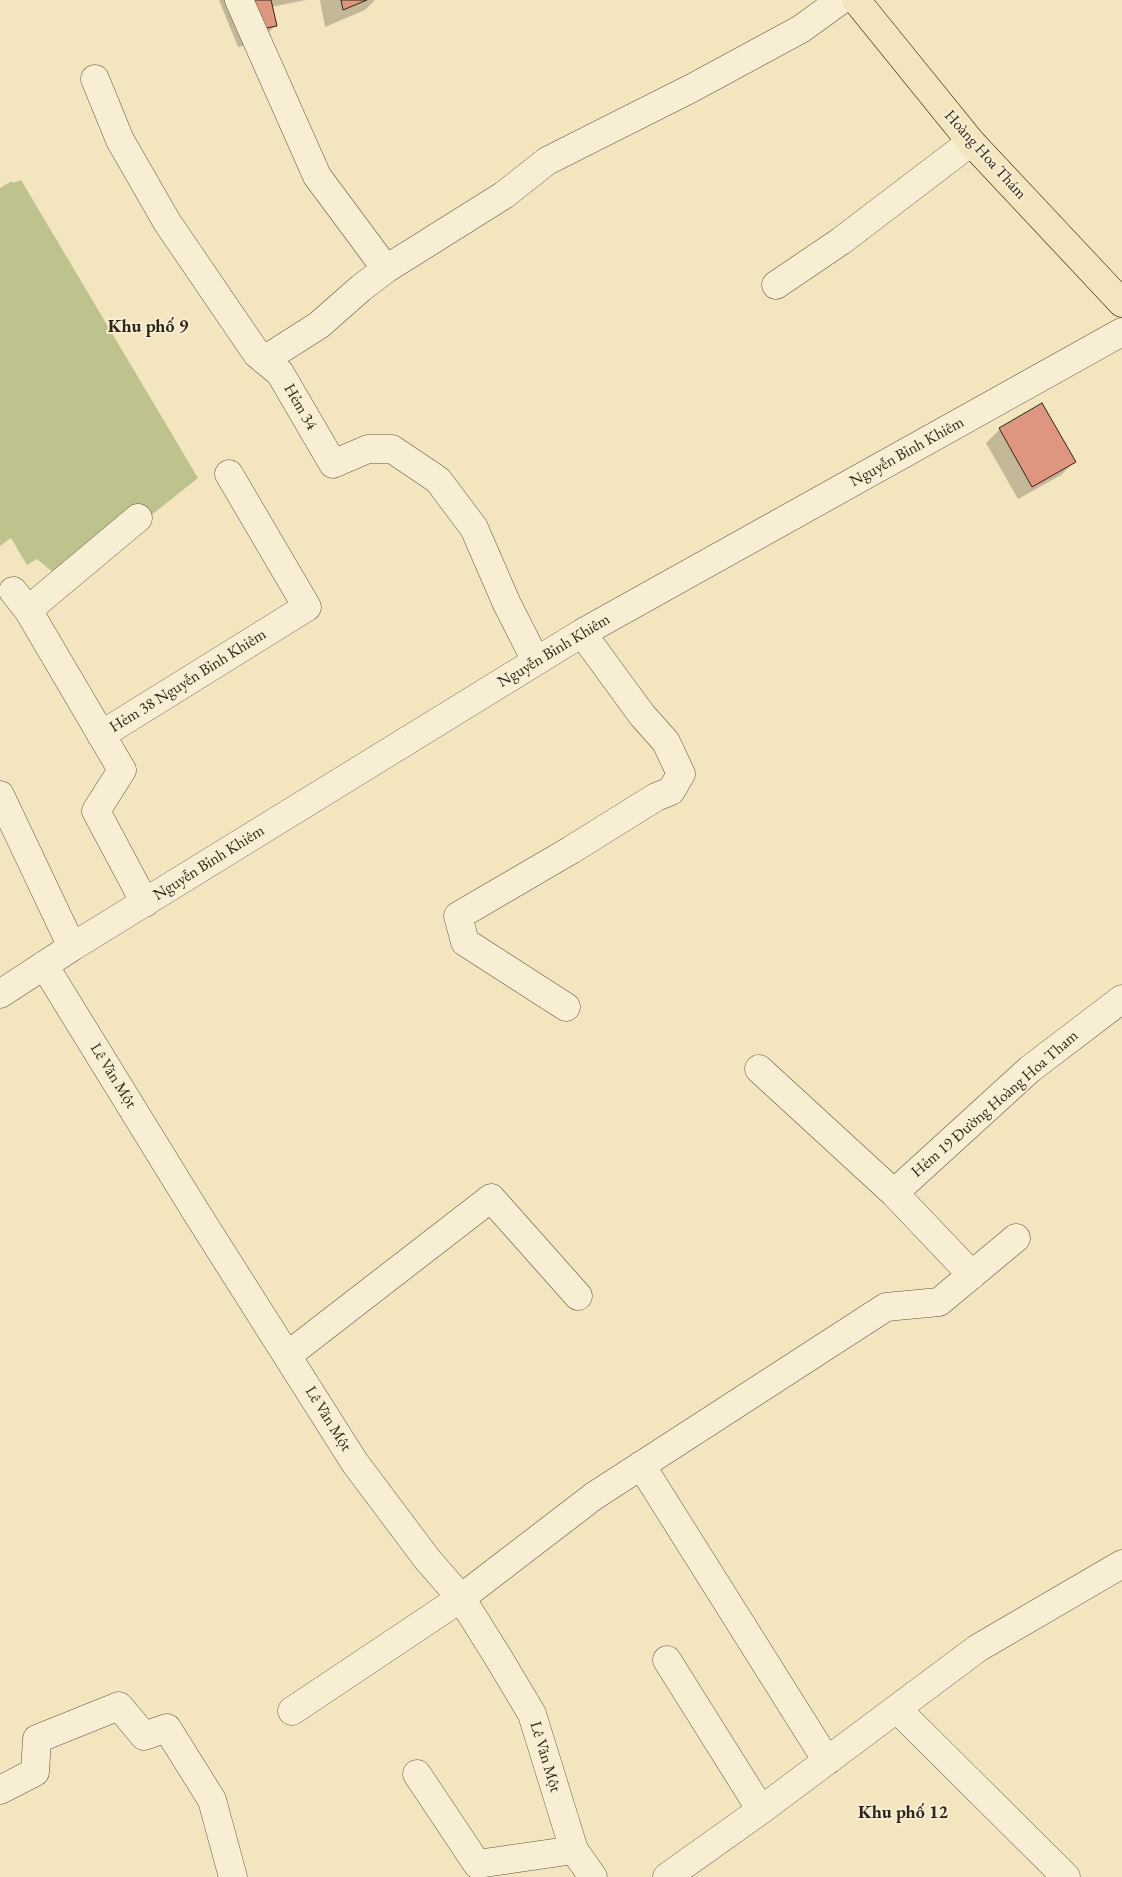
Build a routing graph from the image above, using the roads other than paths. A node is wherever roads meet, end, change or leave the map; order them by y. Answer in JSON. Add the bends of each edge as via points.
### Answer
{"nodes":[{"id":1,"x":239,"y":0,"type":"edge"},
{"id":2,"x":841,"y":0,"type":"edge"},
{"id":3,"x":856,"y":0,"type":"edge"},
{"id":4,"x":95,"y":79,"type":"dead end"},
{"id":5,"x":971,"y":142,"type":"junction"},
{"id":6,"x":386,"y":269,"type":"junction"},
{"id":7,"x":776,"y":285,"type":"dead end"},
{"id":8,"x":1122,"y":303,"type":"edge"},
{"id":9,"x":1122,"y":332,"type":"edge"},
{"id":10,"x":264,"y":360,"type":"junction"},
{"id":11,"x":229,"y":474,"type":"dead end"},
{"id":12,"x":138,"y":518,"type":"dead end"},
{"id":13,"x":582,"y":633,"type":"junction"},
{"id":14,"x":536,"y":661,"type":"junction"},
{"id":15,"x":101,"y":735,"type":"junction"},
{"id":16,"x":0,"y":795,"type":"edge"},
{"id":17,"x":144,"y":903,"type":"junction"},
{"id":18,"x":72,"y":947,"type":"junction"},
{"id":19,"x":44,"y":965,"type":"junction"},
{"id":20,"x":0,"y":994,"type":"edge"},
{"id":21,"x":1122,"y":999,"type":"edge"},
{"id":22,"x":566,"y":1007,"type":"dead end"},
{"id":23,"x":759,"y":1068,"type":"dead end"},
{"id":24,"x":894,"y":1193,"type":"junction"},
{"id":25,"x":1016,"y":1238,"type":"dead end"},
{"id":26,"x":972,"y":1275,"type":"junction"},
{"id":27,"x":578,"y":1296,"type":"dead end"},
{"id":28,"x":288,"y":1355,"type":"junction"},
{"id":29,"x":641,"y":1465,"type":"junction"},
{"id":30,"x":1122,"y":1564,"type":"edge"},
{"id":31,"x":461,"y":1598,"type":"junction"},
{"id":32,"x":667,"y":1660,"type":"dead end"},
{"id":33,"x":897,"y":1709,"type":"junction"},
{"id":34,"x":292,"y":1711,"type":"dead end"},
{"id":35,"x":827,"y":1761,"type":"junction"},
{"id":36,"x":417,"y":1774,"type":"dead end"},
{"id":37,"x":0,"y":1790,"type":"edge"},
{"id":38,"x":761,"y":1810,"type":"junction"},
{"id":39,"x":574,"y":1850,"type":"junction"},
{"id":40,"x":233,"y":1877,"type":"edge"},
{"id":41,"x":593,"y":1877,"type":"edge"},
{"id":42,"x":666,"y":1877,"type":"edge"},
{"id":43,"x":1066,"y":1877,"type":"edge"}],
"edges":[{"from":1,"to":6,"type":"street","via":[[317,176]]},
{"from":2,"to":6,"type":"street","via":[[802,28],[546,162],[504,195]]},
{"from":3,"to":5,"type":"main road","name":"Hoàng Hoa Thám"},
{"from":4,"to":10,"type":"street","name":"Hẻm 34","via":[[120,140],[167,222]]},
{"from":5,"to":7,"type":"street","via":[[842,241]]},
{"from":5,"to":8,"type":"main road","name":"Hoàng Hoa Thám"},
{"from":6,"to":10,"type":"street","via":[[319,325]]},
{"from":9,"to":13,"type":"street","name":"Nguyễn Bỉnh Khiêm"},
{"from":10,"to":14,"type":"street","name":"Hẻm 34","via":[[280,373],[333,464],[368,449],[392,450],[438,480],[474,528]]},
{"from":11,"to":15,"type":"street","name":"Hẻm 38 Nguyễn Bỉnh Khiêm","via":[[307,606]]},
{"from":12,"to":15,"type":"street","via":[[20,600]]},
{"from":13,"to":14,"type":"street","name":"Nguyễn Bỉnh Khiêm"},
{"from":13,"to":22,"type":"street","via":[[642,715],[666,742],[681,774],[671,791],[458,916],[465,942]]},
{"from":14,"to":17,"type":"street","name":"Nguyễn Bỉnh Khiêm"},
{"from":15,"to":17,"type":"street","name":"Hẻm 38 Nguyễn Bỉnh Khiêm","via":[[122,770],[96,811]]},
{"from":16,"to":18,"type":"street"},
{"from":17,"to":18,"type":"street","name":"Nguyễn Bỉnh Khiêm"},
{"from":18,"to":19,"type":"street","name":"Nguyễn Bỉnh Khiêm"},
{"from":19,"to":20,"type":"street","name":"Nguyễn Bỉnh Khiêm"},
{"from":19,"to":28,"type":"street","name":"Lê Văn Một"},
{"from":21,"to":24,"type":"street","name":"Hẻm 19 Đường Hoàng Hoa Tham","via":[[1030,1069]]},
{"from":23,"to":24,"type":"street"},
{"from":24,"to":26,"type":"street"},
{"from":25,"to":26,"type":"street"},
{"from":26,"to":29,"type":"street","via":[[939,1302],[886,1307]]},
{"from":27,"to":28,"type":"street","via":[[491,1198]]},
{"from":28,"to":31,"type":"street","name":"Lê Văn Một","via":[[355,1463],[426,1559]]},
{"from":29,"to":31,"type":"street","via":[[594,1496]]},
{"from":29,"to":35,"type":"street"},
{"from":30,"to":33,"type":"street","via":[[978,1648]]},
{"from":31,"to":34,"type":"street"},
{"from":31,"to":39,"type":"street","name":"Lê Văn Một","via":[[532,1714]]},
{"from":32,"to":38,"type":"street"},
{"from":33,"to":35,"type":"street"},
{"from":33,"to":43,"type":"street"},
{"from":35,"to":38,"type":"street"},
{"from":36,"to":39,"type":"street","via":[[476,1864]]},
{"from":37,"to":40,"type":"street","via":[[34,1772],[37,1739],[119,1706],[144,1736],[167,1728],[212,1800]]},
{"from":38,"to":42,"type":"street"},
{"from":39,"to":41,"type":"street","name":"Lê Văn Một"}]}
